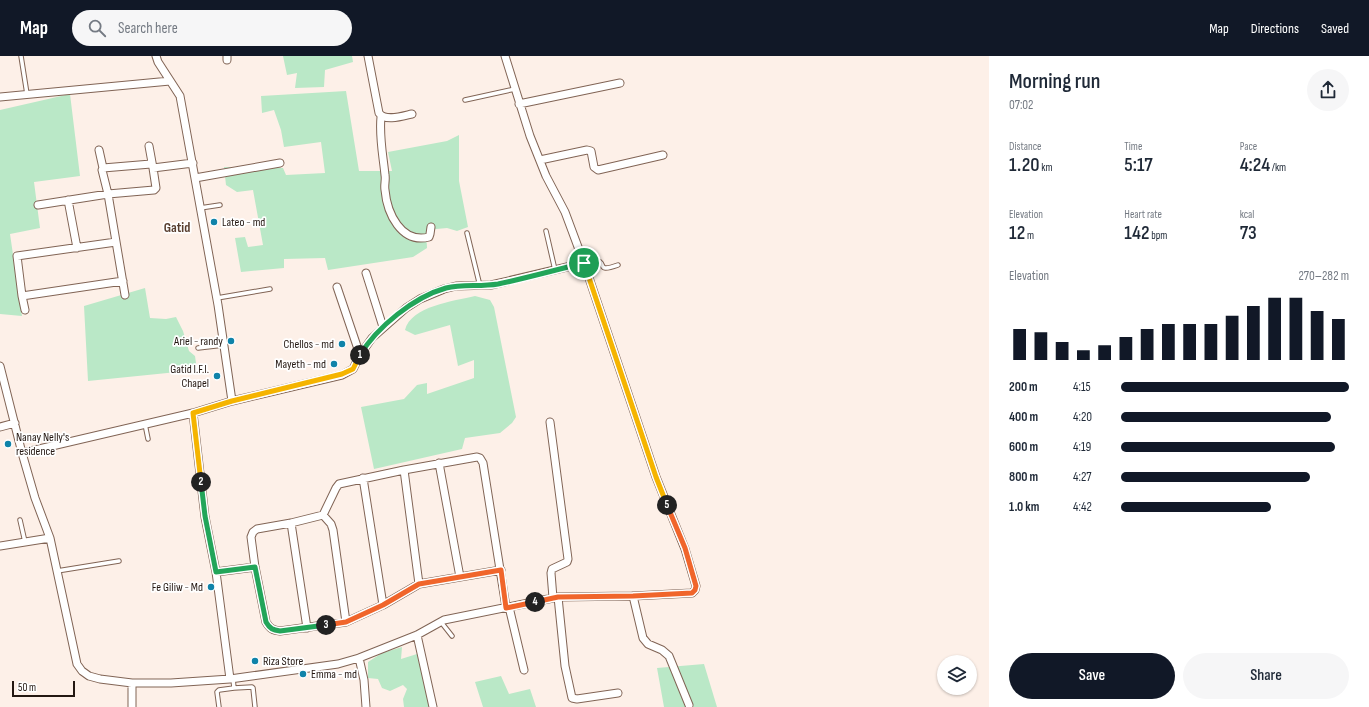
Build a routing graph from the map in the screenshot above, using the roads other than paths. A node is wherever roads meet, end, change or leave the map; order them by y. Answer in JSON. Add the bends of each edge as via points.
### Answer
{"nodes":[{"id":1,"x":21,"y":56,"type":"edge"},
{"id":2,"x":156,"y":56,"type":"edge"},
{"id":3,"x":368,"y":56,"type":"edge"},
{"id":4,"x":505,"y":56,"type":"edge"},
{"id":5,"x":170,"y":81,"type":"junction"},
{"id":6,"x":620,"y":83,"type":"dead end"},
{"id":7,"x":515,"y":89,"type":"junction"},
{"id":8,"x":27,"y":94,"type":"junction"},
{"id":9,"x":0,"y":97,"type":"edge"},
{"id":10,"x":465,"y":100,"type":"dead end"},
{"id":11,"x":519,"y":104,"type":"junction"},
{"id":12,"x":412,"y":114,"type":"dead end"},
{"id":13,"x":381,"y":117,"type":"junction"},
{"id":14,"x":149,"y":146,"type":"dead end"},
{"id":15,"x":99,"y":150,"type":"dead end"},
{"id":16,"x":663,"y":155,"type":"dead end"},
{"id":17,"x":540,"y":160,"type":"junction"},
{"id":18,"x":193,"y":163,"type":"junction"},
{"id":19,"x":280,"y":163,"type":"dead end"},
{"id":20,"x":152,"y":166,"type":"junction"},
{"id":21,"x":103,"y":168,"type":"junction"},
{"id":22,"x":195,"y":178,"type":"junction"},
{"id":23,"x":108,"y":194,"type":"junction"},
{"id":24,"x":68,"y":200,"type":"junction"},
{"id":25,"x":38,"y":205,"type":"dead end"},
{"id":26,"x":220,"y":205,"type":"dead end"},
{"id":27,"x":200,"y":208,"type":"junction"},
{"id":28,"x":431,"y":226,"type":"dead end"},
{"id":29,"x":546,"y":231,"type":"dead end"},
{"id":30,"x":467,"y":233,"type":"dead end"},
{"id":31,"x":116,"y":242,"type":"junction"},
{"id":32,"x":78,"y":248,"type":"junction"},
{"id":33,"x":583,"y":262,"type":"junction"},
{"id":34,"x":618,"y":264,"type":"dead end"},
{"id":35,"x":555,"y":270,"type":"junction"},
{"id":36,"x":366,"y":273,"type":"dead end"},
{"id":37,"x":123,"y":281,"type":"junction"},
{"id":38,"x":480,"y":286,"type":"junction"},
{"id":39,"x":337,"y":287,"type":"dead end"},
{"id":40,"x":270,"y":289,"type":"dead end"},
{"id":41,"x":125,"y":295,"type":"dead end"},
{"id":42,"x":22,"y":296,"type":"junction"},
{"id":43,"x":217,"y":298,"type":"junction"},
{"id":44,"x":24,"y":310,"type":"dead end"},
{"id":45,"x":383,"y":327,"type":"junction"},
{"id":46,"x":224,"y":345,"type":"junction"},
{"id":47,"x":198,"y":348,"type":"dead end"},
{"id":48,"x":360,"y":355,"type":"junction"},
{"id":49,"x":0,"y":366,"type":"edge"},
{"id":50,"x":232,"y":401,"type":"junction"},
{"id":51,"x":193,"y":413,"type":"junction"},
{"id":52,"x":550,"y":422,"type":"dead end"},
{"id":53,"x":15,"y":423,"type":"junction"},
{"id":54,"x":145,"y":424,"type":"junction"},
{"id":55,"x":0,"y":426,"type":"edge"},
{"id":56,"x":148,"y":439,"type":"dead end"},
{"id":57,"x":22,"y":453,"type":"junction"},
{"id":58,"x":439,"y":463,"type":"junction"},
{"id":59,"x":404,"y":470,"type":"junction"},
{"id":60,"x":364,"y":478,"type":"junction"},
{"id":61,"x":324,"y":515,"type":"junction"},
{"id":62,"x":20,"y":520,"type":"dead end"},
{"id":63,"x":291,"y":523,"type":"junction"},
{"id":64,"x":50,"y":538,"type":"junction"},
{"id":65,"x":25,"y":542,"type":"junction"},
{"id":66,"x":0,"y":546,"type":"edge"},
{"id":67,"x":119,"y":561,"type":"dead end"},
{"id":68,"x":255,"y":567,"type":"junction"},
{"id":69,"x":501,"y":570,"type":"junction"},
{"id":70,"x":57,"y":571,"type":"junction"},
{"id":71,"x":216,"y":572,"type":"junction"},
{"id":72,"x":460,"y":576,"type":"junction"},
{"id":73,"x":419,"y":584,"type":"junction"},
{"id":74,"x":633,"y":596,"type":"junction"},
{"id":75,"x":555,"y":598,"type":"junction"},
{"id":76,"x":383,"y":605,"type":"junction"},
{"id":77,"x":508,"y":607,"type":"junction"},
{"id":78,"x":346,"y":622,"type":"junction"},
{"id":79,"x":441,"y":622,"type":"junction"},
{"id":80,"x":307,"y":628,"type":"junction"},
{"id":81,"x":417,"y":635,"type":"junction"},
{"id":82,"x":452,"y":636,"type":"dead end"},
{"id":83,"x":359,"y":658,"type":"junction"},
{"id":84,"x":524,"y":670,"type":"dead end"},
{"id":85,"x":232,"y":679,"type":"junction"},
{"id":86,"x":132,"y":684,"type":"junction"},
{"id":87,"x":234,"y":688,"type":"junction"},
{"id":88,"x":618,"y":693,"type":"dead end"},
{"id":89,"x":689,"y":705,"type":"dead end"},
{"id":90,"x":132,"y":707,"type":"edge"},
{"id":91,"x":219,"y":707,"type":"edge"},
{"id":92,"x":255,"y":707,"type":"edge"},
{"id":93,"x":366,"y":707,"type":"edge"},
{"id":94,"x":432,"y":707,"type":"edge"}],
"edges":[{"from":1,"to":8,"type":"lane"},
{"from":2,"to":5,"type":"street"},
{"from":3,"to":13,"type":"street"},
{"from":4,"to":7,"type":"street"},
{"from":5,"to":8,"type":"street"},
{"from":5,"to":18,"type":"street","via":[[180,96]]},
{"from":6,"to":11,"type":"street"},
{"from":7,"to":10,"type":"lane"},
{"from":7,"to":11,"type":"street"},
{"from":8,"to":9,"type":"street"},
{"from":11,"to":17,"type":"street"},
{"from":12,"to":13,"type":"street"},
{"from":13,"to":28,"type":"street","via":[[384,190],[393,222],[410,236],[421,239],[428,238]]},
{"from":14,"to":20,"type":"street"},
{"from":15,"to":21,"type":"street"},
{"from":16,"to":17,"type":"street","via":[[598,170],[594,167],[591,151],[587,150]]},
{"from":17,"to":33,"type":"street","via":[[565,212]]},
{"from":18,"to":20,"type":"street"},
{"from":18,"to":22,"type":"street"},
{"from":19,"to":22,"type":"street"},
{"from":20,"to":21,"type":"street"},
{"from":20,"to":23,"type":"street","via":[[156,188],[154,190]]},
{"from":21,"to":23,"type":"street"},
{"from":22,"to":27,"type":"street"},
{"from":23,"to":24,"type":"street"},
{"from":23,"to":31,"type":"street"},
{"from":24,"to":25,"type":"street"},
{"from":24,"to":32,"type":"street"},
{"from":26,"to":27,"type":"lane"},
{"from":27,"to":43,"type":"street"},
{"from":29,"to":35,"type":"lane"},
{"from":30,"to":38,"type":"lane"},
{"from":31,"to":32,"type":"street"},
{"from":31,"to":37,"type":"street"},
{"from":32,"to":42,"type":"street","via":[[17,256]]},
{"from":33,"to":34,"type":"lane","via":[[596,259],[606,269]]},
{"from":33,"to":35,"type":"street"},
{"from":33,"to":74,"type":"street","via":[[656,477],[685,548],[696,586],[692,593]]},
{"from":35,"to":38,"type":"street"},
{"from":36,"to":45,"type":"street"},
{"from":37,"to":41,"type":"street"},
{"from":37,"to":42,"type":"street"},
{"from":38,"to":45,"type":"street","via":[[456,286],[420,299]]},
{"from":39,"to":48,"type":"street"},
{"from":40,"to":43,"type":"lane"},
{"from":42,"to":44,"type":"street"},
{"from":43,"to":46,"type":"street"},
{"from":45,"to":48,"type":"street"},
{"from":46,"to":47,"type":"lane"},
{"from":46,"to":50,"type":"street"},
{"from":48,"to":50,"type":"street","via":[[353,369],[342,374]]},
{"from":49,"to":53,"type":"street"},
{"from":50,"to":51,"type":"street"},
{"from":51,"to":54,"type":"street"},
{"from":51,"to":71,"type":"street","via":[[205,516]]},
{"from":52,"to":75,"type":"street","via":[[568,559],[567,562],[552,569]]},
{"from":53,"to":55,"type":"street"},
{"from":53,"to":57,"type":"street"},
{"from":54,"to":56,"type":"lane"},
{"from":54,"to":57,"type":"street"},
{"from":57,"to":64,"type":"street"},
{"from":58,"to":59,"type":"street"},
{"from":58,"to":69,"type":"street","via":[[477,457],[483,463]]},
{"from":58,"to":72,"type":"street"},
{"from":59,"to":60,"type":"street"},
{"from":59,"to":73,"type":"street"},
{"from":60,"to":61,"type":"street","via":[[339,484]]},
{"from":60,"to":76,"type":"street"},
{"from":61,"to":63,"type":"street"},
{"from":61,"to":78,"type":"street","via":[[333,530]]},
{"from":62,"to":65,"type":"lane"},
{"from":63,"to":68,"type":"street","via":[[253,532],[251,537]]},
{"from":63,"to":80,"type":"street"},
{"from":64,"to":65,"type":"street"},
{"from":64,"to":70,"type":"street"},
{"from":65,"to":66,"type":"street"},
{"from":67,"to":70,"type":"lane"},
{"from":68,"to":71,"type":"street"},
{"from":68,"to":80,"type":"street","via":[[266,622],[270,628],[280,631]]},
{"from":69,"to":72,"type":"street"},
{"from":69,"to":77,"type":"street"},
{"from":70,"to":86,"type":"street","via":[[77,664],[89,676]]},
{"from":71,"to":85,"type":"street"},
{"from":72,"to":73,"type":"street"},
{"from":73,"to":76,"type":"street"},
{"from":74,"to":75,"type":"street"},
{"from":74,"to":89,"type":"street","via":[[643,638],[648,644],[669,656]]},
{"from":75,"to":77,"type":"street"},
{"from":75,"to":88,"type":"street","via":[[572,698]]},
{"from":76,"to":78,"type":"street"},
{"from":77,"to":79,"type":"street"},
{"from":77,"to":84,"type":"street"},
{"from":78,"to":80,"type":"street"},
{"from":79,"to":81,"type":"street"},
{"from":79,"to":82,"type":"lane"},
{"from":81,"to":83,"type":"street"},
{"from":81,"to":94,"type":"street"},
{"from":83,"to":85,"type":"street","via":[[338,664]]},
{"from":83,"to":93,"type":"street"},
{"from":85,"to":86,"type":"street"},
{"from":85,"to":87,"type":"lane"},
{"from":86,"to":90,"type":"street"},
{"from":87,"to":91,"type":"lane","via":[[217,692]]},
{"from":87,"to":92,"type":"lane","via":[[252,686]]}]}
